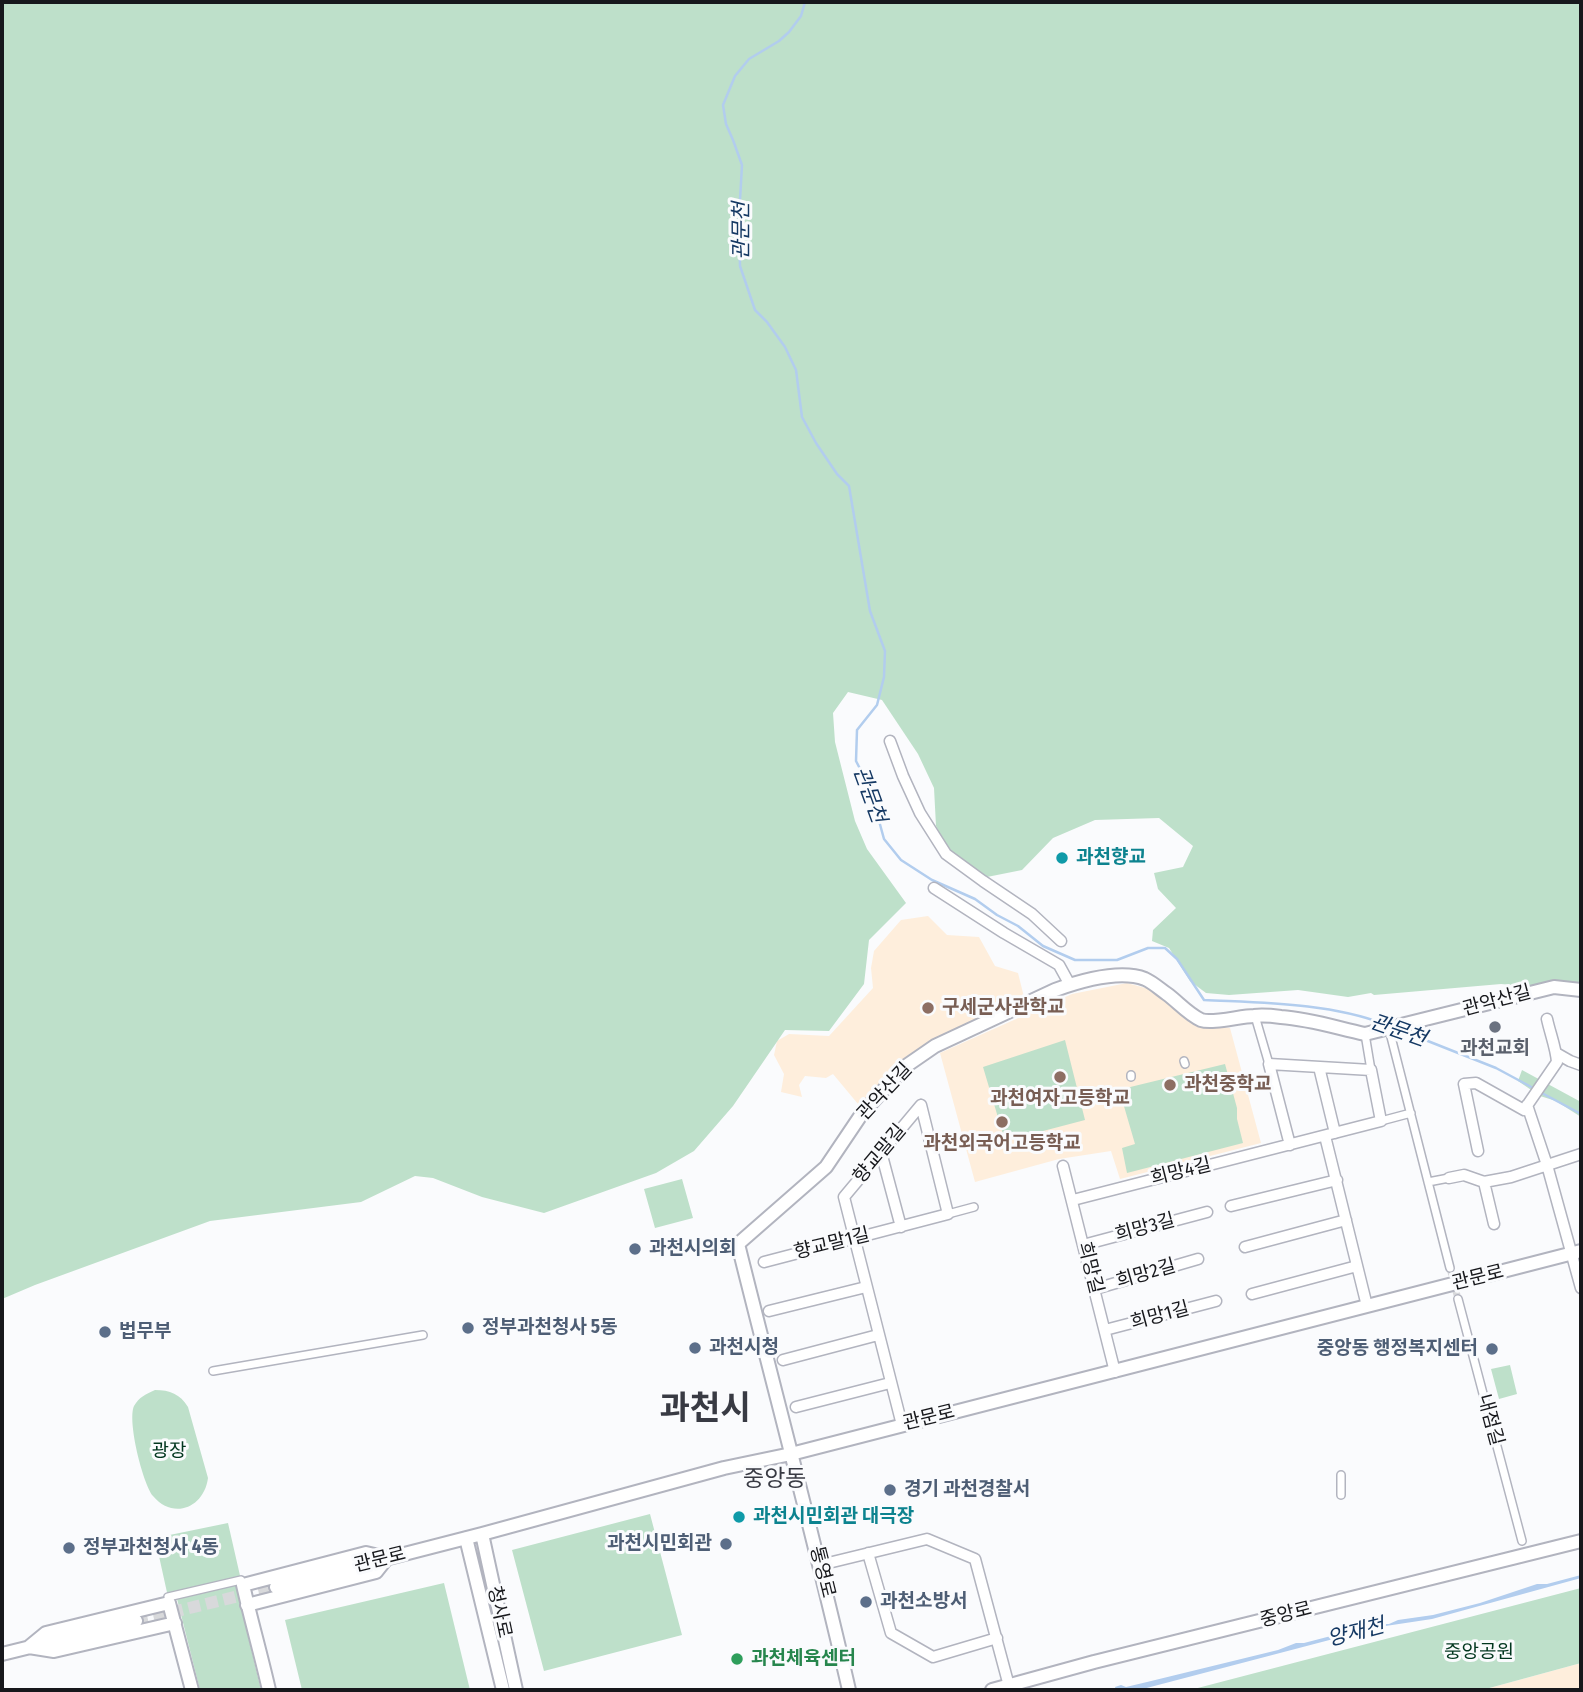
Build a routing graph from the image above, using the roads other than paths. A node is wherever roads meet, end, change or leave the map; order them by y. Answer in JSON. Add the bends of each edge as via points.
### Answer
{"nodes":[{"id":1,"x":890,"y":741,"type":"dead end"},
{"id":2,"x":934,"y":888,"type":"dead end"},
{"id":3,"x":1062,"y":941,"type":"dead end"},
{"id":4,"x":1070,"y":985,"type":"junction"},
{"id":5,"x":1581,"y":990,"type":"edge"},
{"id":6,"x":1255,"y":1016,"type":"junction"},
{"id":7,"x":1547,"y":1018,"type":"dead end"},
{"id":8,"x":1390,"y":1029,"type":"junction"},
{"id":9,"x":1365,"y":1034,"type":"junction"},
{"id":10,"x":1556,"y":1053,"type":"junction"},
{"id":11,"x":1269,"y":1064,"type":"junction"},
{"id":12,"x":1581,"y":1065,"type":"edge"},
{"id":13,"x":1319,"y":1066,"type":"junction"},
{"id":14,"x":1371,"y":1070,"type":"junction"},
{"id":15,"x":1527,"y":1105,"type":"junction"},
{"id":16,"x":1411,"y":1113,"type":"junction"},
{"id":17,"x":1381,"y":1121,"type":"junction"},
{"id":18,"x":1330,"y":1134,"type":"junction"},
{"id":19,"x":1290,"y":1145,"type":"junction"},
{"id":20,"x":1478,"y":1151,"type":"dead end"},
{"id":21,"x":881,"y":1152,"type":"junction"},
{"id":22,"x":1581,"y":1154,"type":"edge"},
{"id":23,"x":1547,"y":1165,"type":"junction"},
{"id":24,"x":1063,"y":1166,"type":"dead end"},
{"id":25,"x":1449,"y":1178,"type":"joint"},
{"id":26,"x":1337,"y":1180,"type":"junction"},
{"id":27,"x":1428,"y":1182,"type":"junction"},
{"id":28,"x":1484,"y":1182,"type":"junction"},
{"id":29,"x":1073,"y":1200,"type":"junction"},
{"id":30,"x":1231,"y":1206,"type":"dead end"},
{"id":31,"x":974,"y":1208,"type":"dead end"},
{"id":32,"x":1207,"y":1212,"type":"dead end"},
{"id":33,"x":948,"y":1214,"type":"junction"},
{"id":34,"x":1346,"y":1220,"type":"junction"},
{"id":35,"x":1494,"y":1224,"type":"dead end"},
{"id":36,"x":901,"y":1227,"type":"junction"},
{"id":37,"x":854,"y":1239,"type":"junction"},
{"id":38,"x":1083,"y":1245,"type":"junction"},
{"id":39,"x":1245,"y":1247,"type":"dead end"},
{"id":40,"x":1576,"y":1252,"type":"edge"},
{"id":41,"x":1198,"y":1259,"type":"dead end"},
{"id":42,"x":764,"y":1262,"type":"dead end"},
{"id":43,"x":1357,"y":1266,"type":"junction"},
{"id":44,"x":1450,"y":1268,"type":"tunnel mouth"},
{"id":45,"x":866,"y":1287,"type":"junction"},
{"id":46,"x":1095,"y":1289,"type":"junction"},
{"id":47,"x":1581,"y":1289,"type":"edge"},
{"id":48,"x":1252,"y":1294,"type":"dead end"},
{"id":49,"x":1458,"y":1299,"type":"tunnel mouth"},
{"id":50,"x":1216,"y":1301,"type":"dead end"},
{"id":51,"x":1367,"y":1306,"type":"junction"},
{"id":52,"x":769,"y":1311,"type":"dead end"},
{"id":53,"x":1105,"y":1330,"type":"junction"},
{"id":54,"x":422,"y":1335,"type":"dead end"},
{"id":55,"x":878,"y":1335,"type":"junction"},
{"id":56,"x":783,"y":1360,"type":"dead end"},
{"id":57,"x":213,"y":1371,"type":"dead end"},
{"id":58,"x":1115,"y":1371,"type":"junction"},
{"id":59,"x":890,"y":1383,"type":"junction"},
{"id":60,"x":796,"y":1407,"type":"dead end"},
{"id":61,"x":902,"y":1425,"type":"junction"},
{"id":62,"x":791,"y":1454,"type":"junction"},
{"id":63,"x":1340,"y":1475,"type":"dead end"},
{"id":64,"x":1341,"y":1495,"type":"dead end"},
{"id":65,"x":482,"y":1534,"type":"junction"},
{"id":66,"x":466,"y":1538,"type":"junction"},
{"id":67,"x":1522,"y":1541,"type":"dead end"},
{"id":68,"x":1581,"y":1541,"type":"edge"},
{"id":69,"x":868,"y":1553,"type":"junction"},
{"id":70,"x":387,"y":1558,"type":"junction"},
{"id":71,"x":820,"y":1565,"type":"junction"},
{"id":72,"x":242,"y":1583,"type":"junction"},
{"id":73,"x":276,"y":1587,"type":"tunnel mouth"},
{"id":74,"x":169,"y":1600,"type":"junction"},
{"id":75,"x":247,"y":1605,"type":"junction"},
{"id":76,"x":136,"y":1621,"type":"tunnel mouth"},
{"id":77,"x":175,"y":1623,"type":"junction"},
{"id":78,"x":996,"y":1638,"type":"junction"},
{"id":79,"x":29,"y":1647,"type":"junction"},
{"id":80,"x":2,"y":1654,"type":"edge"},
{"id":81,"x":1009,"y":1686,"type":"junction"},
{"id":82,"x":192,"y":1690,"type":"edge"},
{"id":83,"x":269,"y":1690,"type":"edge"},
{"id":84,"x":503,"y":1690,"type":"edge"},
{"id":85,"x":516,"y":1690,"type":"edge"},
{"id":86,"x":849,"y":1690,"type":"edge"},
{"id":87,"x":992,"y":1690,"type":"edge"}],
"edges":[{"from":1,"to":3,"type":"street","via":[[920,813],[946,854],[1032,914]]},
{"from":2,"to":4,"type":"street","via":[[1059,965]]},
{"from":4,"to":6,"type":"street","name":"관악산길","via":[[1128,976],[1145,979],[1203,1021]]},
{"from":4,"to":62,"type":"street","name":"관악산길","via":[[935,1046],[906,1066],[863,1112],[827,1167],[738,1244]]},
{"from":5,"to":8,"type":"street","name":"관악산길","via":[[1554,987]]},
{"from":6,"to":9,"type":"street","name":"관악산길","via":[[1313,1020]]},
{"from":6,"to":11,"type":"street"},
{"from":7,"to":10,"type":"street"},
{"from":8,"to":9,"type":"street","name":"관악산길"},
{"from":8,"to":16,"type":"street"},
{"from":9,"to":14,"type":"street"},
{"from":10,"to":12,"type":"street"},
{"from":10,"to":15,"type":"street","via":[[1557,1062]]},
{"from":11,"to":13,"type":"street"},
{"from":11,"to":19,"type":"street"},
{"from":13,"to":14,"type":"street"},
{"from":13,"to":18,"type":"street"},
{"from":14,"to":17,"type":"street"},
{"from":15,"to":20,"type":"street","via":[[1524,1110],[1476,1083],[1464,1084]]},
{"from":15,"to":23,"type":"street"},
{"from":16,"to":17,"type":"street","name":"희망4길"},
{"from":16,"to":27,"type":"street"},
{"from":17,"to":18,"type":"street","name":"희망4길"},
{"from":18,"to":19,"type":"street","name":"희망4길"},
{"from":18,"to":26,"type":"street"},
{"from":19,"to":29,"type":"street","name":"희망4길"},
{"from":21,"to":33,"type":"street","name":"향교말길","via":[[921,1105]]},
{"from":21,"to":36,"type":"street"},
{"from":21,"to":37,"type":"street","name":"향교말길","via":[[844,1197]]},
{"from":22,"to":23,"type":"street"},
{"from":23,"to":28,"type":"street"},
{"from":23,"to":40,"type":"street"},
{"from":24,"to":29,"type":"street","name":"희망길"},
{"from":25,"to":27,"type":"street"},
{"from":25,"to":28,"type":"street","via":[[1464,1175]]},
{"from":26,"to":30,"type":"street"},
{"from":26,"to":34,"type":"street"},
{"from":27,"to":44,"type":"street"},
{"from":28,"to":35,"type":"street"},
{"from":29,"to":38,"type":"street","name":"희망길"},
{"from":31,"to":33,"type":"street","name":"향교말1길"},
{"from":32,"to":38,"type":"street","name":"희망3길"},
{"from":33,"to":36,"type":"street","name":"향교말1길"},
{"from":34,"to":39,"type":"street"},
{"from":34,"to":43,"type":"street"},
{"from":36,"to":37,"type":"street","name":"향교말1길"},
{"from":37,"to":42,"type":"street","name":"향교말1길"},
{"from":37,"to":45,"type":"street","name":"향교말길"},
{"from":38,"to":46,"type":"street","name":"희망길"},
{"from":40,"to":47,"type":"street"},
{"from":40,"to":51,"type":"street","name":"관문로"},
{"from":41,"to":46,"type":"street","name":"희망2길"},
{"from":43,"to":48,"type":"street"},
{"from":43,"to":51,"type":"street"},
{"from":45,"to":52,"type":"street"},
{"from":45,"to":55,"type":"street","name":"향교말길"},
{"from":46,"to":53,"type":"street","name":"희망길"},
{"from":49,"to":67,"type":"street","name":"내점길"},
{"from":50,"to":53,"type":"street","name":"희망1길"},
{"from":51,"to":58,"type":"street","name":"관문로"},
{"from":53,"to":58,"type":"street","name":"희망길"},
{"from":54,"to":57,"type":"street"},
{"from":55,"to":56,"type":"street"},
{"from":55,"to":59,"type":"street","name":"향교말길"},
{"from":58,"to":61,"type":"street","name":"관문로"},
{"from":59,"to":60,"type":"street"},
{"from":59,"to":61,"type":"street","name":"향교말길"},
{"from":61,"to":62,"type":"street","name":"관문로"},
{"from":62,"to":65,"type":"street","name":"관문로"},
{"from":62,"to":71,"type":"street","name":"통영로"},
{"from":63,"to":64,"type":"street"},
{"from":65,"to":66,"type":"street","name":"관문로"},
{"from":65,"to":85,"type":"street","name":"청사로"},
{"from":66,"to":70,"type":"street","name":"관문로"},
{"from":66,"to":84,"type":"street","name":"청사로"},
{"from":68,"to":81,"type":"street","name":"중앙로"},
{"from":69,"to":71,"type":"street"},
{"from":69,"to":78,"type":"street","via":[[927,1539],[975,1559]]},
{"from":69,"to":78,"type":"street","via":[[891,1633],[933,1657]]},
{"from":70,"to":72,"type":"street","via":[[366,1553]]},
{"from":70,"to":73,"type":"street","name":"관문로"},
{"from":70,"to":75,"type":"street","via":[[376,1572]]},
{"from":71,"to":86,"type":"street","name":"통영로"},
{"from":72,"to":74,"type":"street"},
{"from":72,"to":75,"type":"street"},
{"from":74,"to":77,"type":"street"},
{"from":74,"to":79,"type":"street","via":[[46,1633]]},
{"from":75,"to":83,"type":"street"},
{"from":76,"to":79,"type":"street"},
{"from":77,"to":79,"type":"street","via":[[54,1651]]},
{"from":77,"to":82,"type":"street"},
{"from":78,"to":81,"type":"street"},
{"from":79,"to":80,"type":"street"},
{"from":81,"to":87,"type":"street","name":"중앙로"}]}
